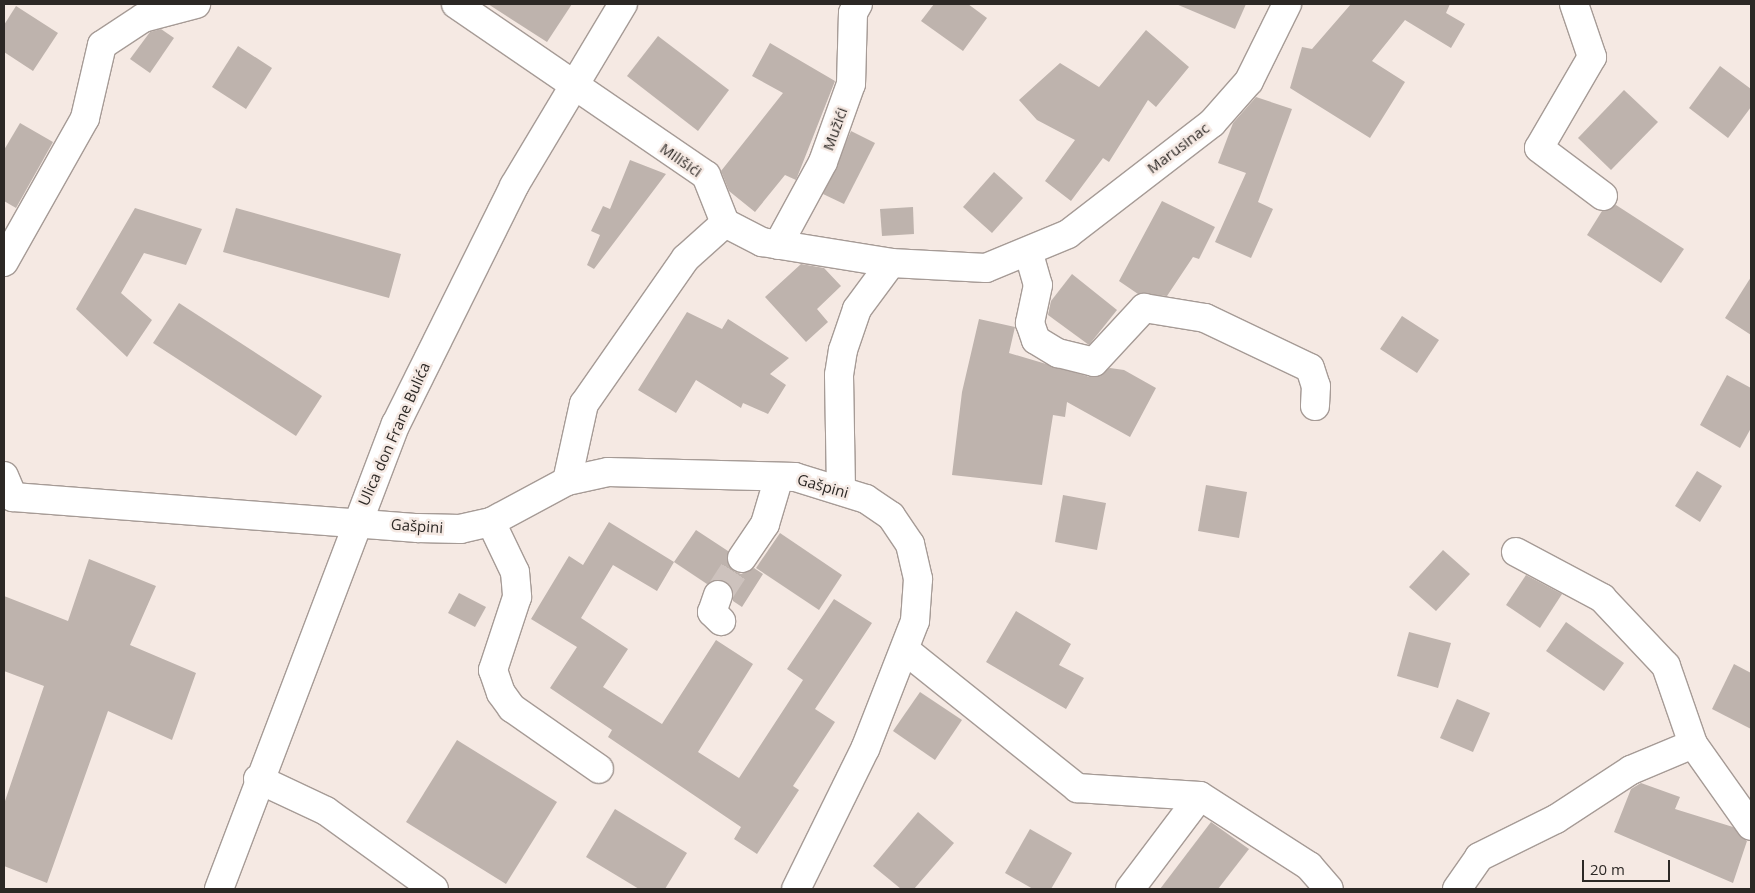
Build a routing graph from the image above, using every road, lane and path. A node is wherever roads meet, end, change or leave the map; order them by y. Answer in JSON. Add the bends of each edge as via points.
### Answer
{"nodes":[{"id":1,"x":196,"y":4,"type":"edge"},
{"id":2,"x":456,"y":4,"type":"edge"},
{"id":3,"x":622,"y":4,"type":"edge"},
{"id":4,"x":858,"y":4,"type":"edge"},
{"id":5,"x":1287,"y":4,"type":"edge"},
{"id":6,"x":1574,"y":4,"type":"edge"},
{"id":7,"x":572,"y":86,"type":"junction"},
{"id":8,"x":1602,"y":196,"type":"dead end"},
{"id":9,"x":724,"y":223,"type":"junction"},
{"id":10,"x":778,"y":245,"type":"junction"},
{"id":11,"x":1029,"y":254,"type":"junction"},
{"id":12,"x":4,"y":262,"type":"edge"},
{"id":13,"x":891,"y":263,"type":"junction"},
{"id":14,"x":1315,"y":406,"type":"dead end"},
{"id":15,"x":4,"y":476,"type":"edge"},
{"id":16,"x":779,"y":477,"type":"junction"},
{"id":17,"x":567,"y":481,"type":"junction"},
{"id":18,"x":842,"y":490,"type":"junction"},
{"id":19,"x":356,"y":521,"type":"junction"},
{"id":20,"x":491,"y":522,"type":"junction"},
{"id":21,"x":1516,"y":552,"type":"dead end"},
{"id":22,"x":742,"y":558,"type":"tunnel mouth"},
{"id":23,"x":905,"y":650,"type":"junction"},
{"id":24,"x":1693,"y":744,"type":"junction"},
{"id":25,"x":599,"y":769,"type":"dead end"},
{"id":26,"x":258,"y":779,"type":"junction"},
{"id":27,"x":1200,"y":796,"type":"junction"},
{"id":28,"x":1751,"y":826,"type":"edge"},
{"id":29,"x":219,"y":889,"type":"edge"},
{"id":30,"x":434,"y":889,"type":"edge"},
{"id":31,"x":796,"y":889,"type":"edge"},
{"id":32,"x":1130,"y":889,"type":"edge"},
{"id":33,"x":1329,"y":889,"type":"edge"},
{"id":34,"x":1457,"y":889,"type":"edge"}],
"edges":[{"from":1,"to":12,"type":"street","via":[[142,18],[102,45],[85,118]]},
{"from":2,"to":7,"type":"street","name":"Milišići"},
{"from":3,"to":7,"type":"street","name":"Ulica don Frane Bulića"},
{"from":4,"to":10,"type":"street","name":"Mužići","via":[[853,13],[851,84],[823,162]]},
{"from":5,"to":11,"type":"street","name":"Marusinac","via":[[1249,81],[1212,123],[1068,234]]},
{"from":6,"to":8,"type":"street","via":[[1592,57],[1539,148]]},
{"from":7,"to":9,"type":"street","name":"Milišići","via":[[706,175]]},
{"from":7,"to":19,"type":"street","name":"Ulica don Frane Bulića","via":[[466,279],[396,424]]},
{"from":9,"to":10,"type":"street","via":[[762,242]]},
{"from":9,"to":17,"type":"street","via":[[686,258],[584,404]]},
{"from":10,"to":13,"type":"street"},
{"from":11,"to":13,"type":"street","via":[[986,268]]},
{"from":11,"to":14,"type":"street","via":[[1038,285],[1030,322],[1036,340],[1058,353],[1094,362],[1144,308],[1204,318],[1310,368],[1316,386]]},
{"from":13,"to":18,"type":"street","via":[[857,310],[843,350],[839,375]]},
{"from":15,"to":19,"type":"street","name":"Gašpini","via":[[13,497]]},
{"from":16,"to":17,"type":"street","name":"Gašpini","via":[[608,472]]},
{"from":16,"to":18,"type":"street","name":"Gašpini"},
{"from":16,"to":22,"type":"street","via":[[765,524]]},
{"from":17,"to":20,"type":"street","name":"Gašpini"},
{"from":18,"to":23,"type":"street","name":"Gašpini","via":[[891,516],[910,544],[918,579],[915,621]]},
{"from":19,"to":20,"type":"street","name":"Gašpini","via":[[460,529]]},
{"from":19,"to":26,"type":"street","name":"Ulica don Frane Bulića"},
{"from":20,"to":25,"type":"street","via":[[515,572],[517,597],[493,670],[500,693],[512,708]]},
{"from":21,"to":24,"type":"street","via":[[1602,598],[1666,666]]},
{"from":23,"to":27,"type":"street","via":[[1077,788]]},
{"from":23,"to":31,"type":"street","name":"Gašpini","via":[[865,749]]},
{"from":24,"to":28,"type":"street"},
{"from":24,"to":34,"type":"street","via":[[1631,770],[1556,819],[1480,857]]},
{"from":26,"to":29,"type":"street","name":"Ulica don Frane Bulića"},
{"from":26,"to":30,"type":"street","via":[[326,811]]},
{"from":27,"to":32,"type":"street"},
{"from":27,"to":33,"type":"street","via":[[1310,866]]}]}
